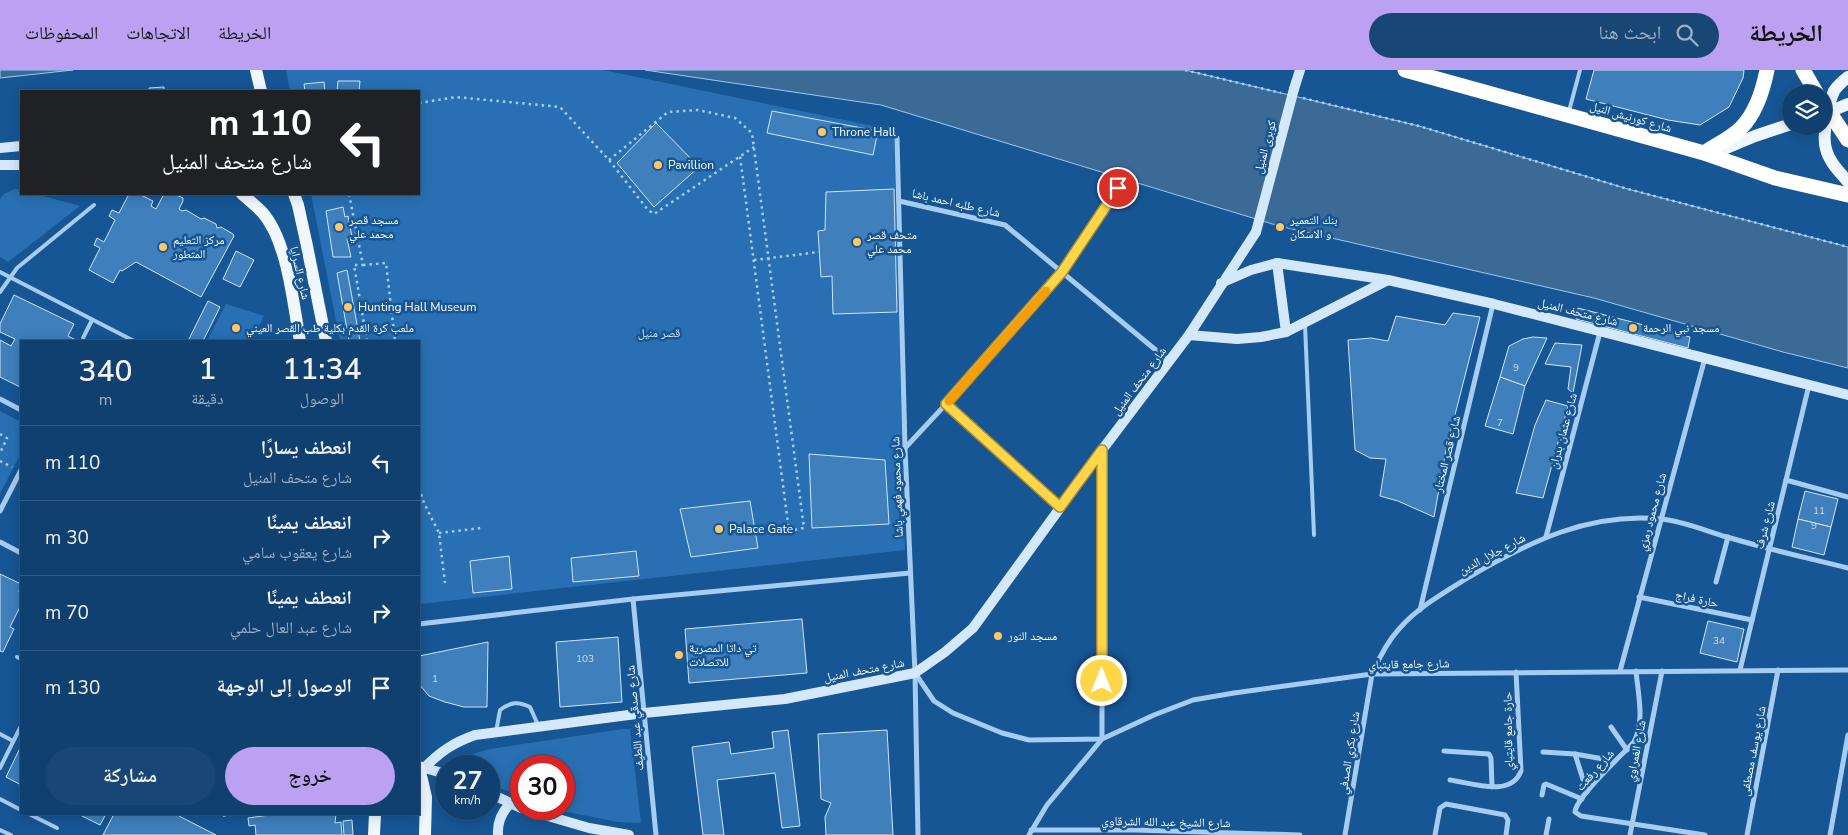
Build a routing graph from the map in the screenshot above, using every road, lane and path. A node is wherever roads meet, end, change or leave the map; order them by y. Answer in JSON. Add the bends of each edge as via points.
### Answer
{"nodes":[{"id":1,"x":1185,"y":70,"type":"edge"},
{"id":2,"x":1300,"y":70,"type":"edge"},
{"id":3,"x":1405,"y":70,"type":"edge"},
{"id":4,"x":1580,"y":70,"type":"edge"},
{"id":5,"x":1767,"y":70,"type":"edge"},
{"id":6,"x":1803,"y":70,"type":"edge"},
{"id":7,"x":257,"y":74,"type":"edge"},
{"id":8,"x":1848,"y":77,"type":"edge"},
{"id":9,"x":1812,"y":85,"type":"edge"},
{"id":10,"x":261,"y":90,"type":"edge"},
{"id":11,"x":1293,"y":93,"type":"junction"},
{"id":12,"x":1832,"y":97,"type":"edge"},
{"id":13,"x":420,"y":103,"type":"edge"},
{"id":14,"x":1848,"y":104,"type":"edge"},
{"id":15,"x":1832,"y":108,"type":"edge"},
{"id":16,"x":1568,"y":114,"type":"junction"},
{"id":17,"x":1832,"y":119,"type":"edge"},
{"id":18,"x":1782,"y":127,"type":"edge"},
{"id":19,"x":1824,"y":135,"type":"edge"},
{"id":20,"x":897,"y":138,"type":"dead end"},
{"id":21,"x":1848,"y":140,"type":"edge"},
{"id":22,"x":20,"y":146,"type":"edge"},
{"id":23,"x":754,"y":147,"type":"junction"},
{"id":24,"x":0,"y":148,"type":"edge"},
{"id":25,"x":1707,"y":154,"type":"junction"},
{"id":26,"x":740,"y":156,"type":"junction"},
{"id":27,"x":609,"y":160,"type":"junction"},
{"id":28,"x":0,"y":165,"type":"edge"},
{"id":29,"x":20,"y":165,"type":"edge"},
{"id":30,"x":1848,"y":182,"type":"edge"},
{"id":31,"x":1118,"y":188,"type":"dead end"},
{"id":32,"x":243,"y":195,"type":"edge"},
{"id":33,"x":294,"y":195,"type":"edge"},
{"id":34,"x":349,"y":195,"type":"edge"},
{"id":35,"x":1848,"y":195,"type":"edge"},
{"id":36,"x":899,"y":201,"type":"junction"},
{"id":37,"x":94,"y":205,"type":"dead end"},
{"id":38,"x":1256,"y":232,"type":"joint"},
{"id":39,"x":1848,"y":247,"type":"edge"},
{"id":40,"x":820,"y":252,"type":"dead end"},
{"id":41,"x":768,"y":257,"type":"junction"},
{"id":42,"x":754,"y":260,"type":"junction"},
{"id":43,"x":1277,"y":263,"type":"junction"},
{"id":44,"x":363,"y":265,"type":"junction"},
{"id":45,"x":0,"y":272,"type":"edge"},
{"id":46,"x":1062,"y":272,"type":"junction"},
{"id":47,"x":9,"y":277,"type":"junction"},
{"id":48,"x":1388,"y":280,"type":"junction"},
{"id":49,"x":1221,"y":283,"type":"junction"},
{"id":50,"x":0,"y":292,"type":"edge"},
{"id":51,"x":1494,"y":304,"type":"junction"},
{"id":52,"x":92,"y":320,"type":"junction"},
{"id":53,"x":1305,"y":322,"type":"junction"},
{"id":54,"x":1600,"y":331,"type":"junction"},
{"id":55,"x":1286,"y":332,"type":"junction"},
{"id":56,"x":1189,"y":335,"type":"junction"},
{"id":57,"x":83,"y":338,"type":"dead end"},
{"id":58,"x":132,"y":340,"type":"edge"},
{"id":59,"x":300,"y":340,"type":"edge"},
{"id":60,"x":326,"y":340,"type":"edge"},
{"id":61,"x":367,"y":340,"type":"edge"},
{"id":62,"x":395,"y":340,"type":"edge"},
{"id":63,"x":1705,"y":358,"type":"junction"},
{"id":64,"x":1169,"y":361,"type":"junction"},
{"id":65,"x":1809,"y":385,"type":"junction"},
{"id":66,"x":1848,"y":395,"type":"edge"},
{"id":67,"x":0,"y":399,"type":"edge"},
{"id":68,"x":946,"y":404,"type":"junction"},
{"id":69,"x":20,"y":409,"type":"edge"},
{"id":70,"x":0,"y":434,"type":"edge"},
{"id":71,"x":905,"y":448,"type":"junction"},
{"id":72,"x":1102,"y":450,"type":"junction"},
{"id":73,"x":0,"y":453,"type":"edge"},
{"id":74,"x":0,"y":461,"type":"edge"},
{"id":75,"x":7,"y":464,"type":"dead end"},
{"id":76,"x":20,"y":472,"type":"edge"},
{"id":77,"x":1786,"y":480,"type":"junction"},
{"id":78,"x":420,"y":491,"type":"edge"},
{"id":79,"x":1848,"y":497,"type":"edge"},
{"id":80,"x":1060,"y":507,"type":"junction"},
{"id":81,"x":0,"y":511,"type":"edge"},
{"id":82,"x":1660,"y":519,"type":"junction"},
{"id":83,"x":480,"y":528,"type":"dead end"},
{"id":84,"x":439,"y":533,"type":"junction"},
{"id":85,"x":1314,"y":535,"type":"dead end"},
{"id":86,"x":1546,"y":537,"type":"junction"},
{"id":87,"x":1728,"y":537,"type":"junction"},
{"id":88,"x":0,"y":542,"type":"edge"},
{"id":89,"x":1770,"y":549,"type":"junction"},
{"id":90,"x":20,"y":552,"type":"edge"},
{"id":91,"x":1848,"y":568,"type":"edge"},
{"id":92,"x":910,"y":573,"type":"junction"},
{"id":93,"x":1716,"y":582,"type":"dead end"},
{"id":94,"x":445,"y":583,"type":"dead end"},
{"id":95,"x":1639,"y":597,"type":"junction"},
{"id":96,"x":634,"y":599,"type":"junction"},
{"id":97,"x":1419,"y":610,"type":"junction"},
{"id":98,"x":1752,"y":620,"type":"junction"},
{"id":99,"x":420,"y":624,"type":"edge"},
{"id":100,"x":17,"y":657,"type":"dead end"},
{"id":101,"x":20,"y":658,"type":"edge"},
{"id":102,"x":1740,"y":670,"type":"junction"},
{"id":103,"x":1778,"y":670,"type":"junction"},
{"id":104,"x":1848,"y":670,"type":"edge"},
{"id":105,"x":1636,"y":671,"type":"junction"},
{"id":106,"x":1662,"y":671,"type":"junction"},
{"id":107,"x":1516,"y":672,"type":"junction"},
{"id":108,"x":1620,"y":672,"type":"junction"},
{"id":109,"x":915,"y":673,"type":"junction"},
{"id":110,"x":1372,"y":674,"type":"junction"},
{"id":111,"x":644,"y":713,"type":"junction"},
{"id":112,"x":539,"y":727,"type":"junction"},
{"id":113,"x":1611,"y":727,"type":"dead end"},
{"id":114,"x":20,"y":728,"type":"edge"},
{"id":115,"x":496,"y":732,"type":"junction"},
{"id":116,"x":0,"y":734,"type":"edge"},
{"id":117,"x":1848,"y":735,"type":"edge"},
{"id":118,"x":1102,"y":739,"type":"junction"},
{"id":119,"x":13,"y":741,"type":"junction"},
{"id":120,"x":1627,"y":750,"type":"junction"},
{"id":121,"x":1444,"y":751,"type":"dead end"},
{"id":122,"x":1543,"y":752,"type":"dead end"},
{"id":123,"x":1575,"y":754,"type":"junction"},
{"id":124,"x":1846,"y":754,"type":"edge"},
{"id":125,"x":1615,"y":762,"type":"junction"},
{"id":126,"x":421,"y":767,"type":"edge"},
{"id":127,"x":0,"y":768,"type":"edge"},
{"id":128,"x":435,"y":771,"type":"edge"},
{"id":129,"x":1450,"y":780,"type":"dead end"},
{"id":130,"x":1492,"y":787,"type":"junction"},
{"id":131,"x":1587,"y":792,"type":"junction"},
{"id":132,"x":1542,"y":795,"type":"dead end"},
{"id":133,"x":0,"y":799,"type":"edge"},
{"id":134,"x":500,"y":799,"type":"edge"},
{"id":135,"x":1582,"y":800,"type":"junction"},
{"id":136,"x":510,"y":804,"type":"joint"},
{"id":137,"x":20,"y":809,"type":"edge"},
{"id":138,"x":31,"y":815,"type":"edge"},
{"id":139,"x":375,"y":815,"type":"edge"},
{"id":140,"x":1549,"y":819,"type":"dead end"},
{"id":141,"x":563,"y":820,"type":"edge"},
{"id":142,"x":1632,"y":824,"type":"junction"},
{"id":143,"x":57,"y":828,"type":"dead end"},
{"id":144,"x":0,"y":830,"type":"edge"},
{"id":145,"x":1030,"y":832,"type":"edge"},
{"id":146,"x":1136,"y":833,"type":"edge"},
{"id":147,"x":11,"y":835,"type":"edge"},
{"id":148,"x":374,"y":835,"type":"edge"},
{"id":149,"x":425,"y":835,"type":"edge"},
{"id":150,"x":498,"y":835,"type":"edge"},
{"id":151,"x":629,"y":835,"type":"edge"},
{"id":152,"x":656,"y":835,"type":"edge"},
{"id":153,"x":918,"y":835,"type":"edge"},
{"id":154,"x":1300,"y":835,"type":"edge"},
{"id":155,"x":1345,"y":835,"type":"edge"},
{"id":156,"x":1435,"y":835,"type":"edge"},
{"id":157,"x":1506,"y":835,"type":"edge"},
{"id":158,"x":1546,"y":835,"type":"edge"},
{"id":159,"x":1630,"y":835,"type":"edge"},
{"id":160,"x":1705,"y":835,"type":"edge"},
{"id":161,"x":1747,"y":835,"type":"edge"},
{"id":162,"x":1830,"y":835,"type":"edge"}],
"edges":[{"from":1,"to":11,"type":"path"},
{"from":2,"to":11,"type":"street","name":"كوبرى المنيل"},
{"from":3,"to":16,"type":"highway","name":"شارع كورنيش النيل"},
{"from":4,"to":16,"type":"lane"},
{"from":5,"to":25,"type":"highway","via":[[1754,109],[1741,128]]},
{"from":6,"to":9,"type":"highway"},
{"from":7,"to":10,"type":"main road"},
{"from":8,"to":12,"type":"main road"},
{"from":11,"to":38,"type":"street","name":"كوبرى المنيل","bridge":true},
{"from":11,"to":39,"type":"path","via":[[1419,126],[1628,189]]},
{"from":13,"to":27,"type":"path","via":[[456,96],[560,107]]},
{"from":14,"to":15,"type":"main road"},
{"from":16,"to":25,"type":"highway","name":"شارع كورنيش النيل"},
{"from":17,"to":21,"type":"highway"},
{"from":18,"to":25,"type":"main road"},
{"from":19,"to":30,"type":"main road","via":[[1831,160]]},
{"from":20,"to":36,"type":"street","name":"شارع محمود فهمي باشا"},
{"from":22,"to":24,"type":"street"},
{"from":23,"to":26,"type":"path"},
{"from":23,"to":27,"type":"path","via":[[752,133],[735,118],[698,110],[668,112]]},
{"from":23,"to":41,"type":"path"},
{"from":25,"to":35,"type":"highway","name":"شارع كورنيش النيل","via":[[1776,178]]},
{"from":26,"to":27,"type":"path","via":[[654,214]]},
{"from":26,"to":42,"type":"path"},
{"from":28,"to":29,"type":"street"},
{"from":31,"to":46,"type":"street"},
{"from":32,"to":59,"type":"main road","name":"شارع السرايا","via":[[263,213],[276,235],[285,260]]},
{"from":33,"to":60,"type":"main road","name":"شارع السرايا"},
{"from":34,"to":44,"type":"path"},
{"from":36,"to":46,"type":"street","name":"شارع طلبه احمد باشا","via":[[1005,225]]},
{"from":36,"to":71,"type":"street","name":"شارع محمود فهمي باشا"},
{"from":37,"to":47,"type":"lane"},
{"from":38,"to":49,"type":"street","name":"شارع متحف المنيل"},
{"from":40,"to":41,"type":"path"},
{"from":41,"to":42,"type":"path"},
{"from":41,"to":42,"type":"path","via":[[804,528],[789,531]]},
{"from":43,"to":48,"type":"street","name":"شارع متحف المنيل"},
{"from":43,"to":49,"type":"street","name":"شارع متحف المنيل"},
{"from":43,"to":55,"type":"street"},
{"from":44,"to":61,"type":"path","via":[[354,265]]},
{"from":44,"to":62,"type":"path","via":[[386,263]]},
{"from":45,"to":47,"type":"lane"},
{"from":46,"to":64,"type":"street","name":"شارع طلبه احمد باشا"},
{"from":46,"to":68,"type":"street"},
{"from":47,"to":50,"type":"lane"},
{"from":47,"to":52,"type":"lane"},
{"from":48,"to":51,"type":"street","name":"شارع متحف المنيل"},
{"from":48,"to":53,"type":"street"},
{"from":49,"to":56,"type":"street","name":"شارع متحف المنيل"},
{"from":51,"to":54,"type":"street","name":"شارع متحف المنيل"},
{"from":51,"to":97,"type":"street","name":"شارع قصر المختار"},
{"from":52,"to":57,"type":"lane"},
{"from":52,"to":58,"type":"lane"},
{"from":53,"to":55,"type":"street"},
{"from":53,"to":85,"type":"lane"},
{"from":54,"to":63,"type":"street","name":"شارع متحف المنيل"},
{"from":54,"to":86,"type":"street","name":"شارع عثمان بدران"},
{"from":55,"to":56,"type":"street","via":[[1237,338]]},
{"from":56,"to":64,"type":"street","name":"شارع متحف المنيل"},
{"from":63,"to":65,"type":"street","name":"شارع متحف المنيل"},
{"from":63,"to":82,"type":"street","name":"شارع محمود رمزي"},
{"from":64,"to":72,"type":"street","name":"شارع متحف المنيل"},
{"from":65,"to":66,"type":"street","name":"شارع متحف المنيل"},
{"from":65,"to":77,"type":"street","name":"شارع شرف"},
{"from":67,"to":69,"type":"street"},
{"from":68,"to":71,"type":"street"},
{"from":68,"to":80,"type":"street"},
{"from":70,"to":73,"type":"path","via":[[8,438]]},
{"from":71,"to":92,"type":"street","name":"شارع محمود فهمي باشا"},
{"from":72,"to":80,"type":"street","name":"شارع متحف المنيل"},
{"from":72,"to":118,"type":"street"},
{"from":74,"to":75,"type":"path"},
{"from":76,"to":81,"type":"street"},
{"from":77,"to":79,"type":"street"},
{"from":77,"to":89,"type":"street","name":"شارع شرف"},
{"from":78,"to":84,"type":"path"},
{"from":80,"to":109,"type":"street","name":"شارع متحف المنيل","via":[[973,628]]},
{"from":82,"to":86,"type":"street","name":"شارع جلال الدين","via":[[1602,522]]},
{"from":82,"to":87,"type":"street","name":"شارع جلال الدين"},
{"from":82,"to":95,"type":"street","name":"شارع محمود رمزي"},
{"from":83,"to":84,"type":"path"},
{"from":84,"to":94,"type":"path"},
{"from":86,"to":97,"type":"street","name":"شارع جلال الدين","via":[[1501,559]]},
{"from":87,"to":89,"type":"street","name":"شارع جلال الدين"},
{"from":87,"to":93,"type":"street"},
{"from":88,"to":90,"type":"street"},
{"from":89,"to":91,"type":"street","name":"شارع جلال الدين"},
{"from":89,"to":98,"type":"street","name":"شارع شرف"},
{"from":92,"to":96,"type":"street"},
{"from":92,"to":109,"type":"street","name":"شارع محمود فهمي باشا"},
{"from":95,"to":98,"type":"street","name":"حارة فراج"},
{"from":95,"to":108,"type":"street","name":"شارع محمود رمزي"},
{"from":96,"to":99,"type":"street"},
{"from":96,"to":111,"type":"street","name":"شارع صدقي عبد اللطيف"},
{"from":97,"to":110,"type":"street","name":"شارع جلال الدين","via":[[1399,628]]},
{"from":98,"to":102,"type":"street","name":"شارع شرف"},
{"from":100,"to":101,"type":"lane"},
{"from":102,"to":103,"type":"street","name":"شارع جامع قايتباي"},
{"from":102,"to":106,"type":"street","name":"شارع جامع قايتباي"},
{"from":103,"to":104,"type":"street","name":"شارع جامع قايتباي"},
{"from":103,"to":161,"type":"street","name":"شارع يوسف مصطفى"},
{"from":105,"to":106,"type":"street","name":"شارع جامع قايتباي"},
{"from":105,"to":108,"type":"street","name":"شارع جامع قايتباي"},
{"from":105,"to":120,"type":"street","name":"شارع رفعت","via":[[1639,733]]},
{"from":106,"to":142,"type":"street","name":"شارع الغمراوي"},
{"from":107,"to":108,"type":"street","name":"شارع جامع قايتباي"},
{"from":107,"to":110,"type":"street","name":"شارع جامع قايتباي"},
{"from":107,"to":130,"type":"street","name":"حارة جامع قايتباي","via":[[1521,771],[1511,784]]},
{"from":109,"to":111,"type":"street","name":"شارع متحف المنيل","via":[[785,699]]},
{"from":109,"to":118,"type":"street","via":[[934,701],[953,713],[1002,733],[1029,740]]},
{"from":109,"to":153,"type":"street","name":"شارع محمود فهمي باشا"},
{"from":110,"to":118,"type":"street","name":"شارع جامع قايتباي","via":[[1193,700]]},
{"from":110,"to":155,"type":"street","name":"شارع بكري الصدفي"},
{"from":111,"to":112,"type":"street","name":"شارع متحف المنيل"},
{"from":111,"to":152,"type":"street","name":"شارع صدقي عبد اللطيف"},
{"from":112,"to":115,"type":"street","name":"شارع متحف المنيل"},
{"from":112,"to":115,"type":"lane","via":[[530,707],[520,702],[500,710]]},
{"from":113,"to":120,"type":"street"},
{"from":114,"to":119,"type":"lane"},
{"from":115,"to":126,"type":"street","name":"شارع متحف المنيل","via":[[456,742]]},
{"from":116,"to":119,"type":"lane"},
{"from":117,"to":124,"type":"street"},
{"from":118,"to":145,"type":"street","name":"شارع جامع قايتباي","via":[[1067,779]]},
{"from":119,"to":127,"type":"lane"},
{"from":120,"to":125,"type":"street","name":"شارع رفعت"},
{"from":121,"to":130,"type":"street","via":[[1489,754]]},
{"from":122,"to":123,"type":"street"},
{"from":123,"to":125,"type":"street"},
{"from":123,"to":131,"type":"street"},
{"from":124,"to":162,"type":"street"},
{"from":125,"to":131,"type":"street","name":"شارع رفعت"},
{"from":126,"to":128,"type":"street"},
{"from":126,"to":149,"type":"main road","via":[[426,796]]},
{"from":129,"to":130,"type":"street","name":"حارة جامع قايتباي"},
{"from":131,"to":135,"type":"street","name":"شارع رفعت"},
{"from":132,"to":135,"type":"street","via":[[1546,784]]},
{"from":133,"to":137,"type":"lane"},
{"from":134,"to":136,"type":"street"},
{"from":135,"to":142,"type":"street","name":"شارع رفعت","via":[[1575,810],[1579,816]]},
{"from":136,"to":150,"type":"street","via":[[501,815]]},
{"from":138,"to":143,"type":"lane"},
{"from":139,"to":148,"type":"main road"},
{"from":140,"to":158,"type":"street"},
{"from":141,"to":151,"type":"street"},
{"from":142,"to":159,"type":"street","name":"شارع الغمراوي"},
{"from":142,"to":160,"type":"street","name":"شارع رفعت"},
{"from":144,"to":147,"type":"lane"},
{"from":145,"to":146,"type":"street","name":"شارع الشيخ عبد الله الشرقاوي"},
{"from":146,"to":154,"type":"street","name":"شارع الشيخ عبد الله الشرقاوي"},
{"from":156,"to":157,"type":"street","via":[[1440,808],[1446,804],[1503,814],[1508,820]]}]}
